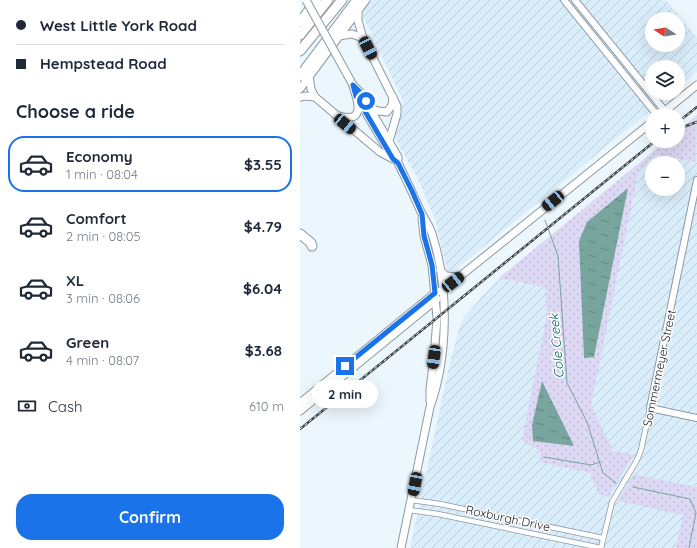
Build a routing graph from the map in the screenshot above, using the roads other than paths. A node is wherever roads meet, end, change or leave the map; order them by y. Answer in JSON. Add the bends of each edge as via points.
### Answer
{"nodes":[{"id":1,"x":306,"y":0,"type":"edge"},
{"id":2,"x":316,"y":0,"type":"edge"},
{"id":3,"x":328,"y":0,"type":"edge"},
{"id":4,"x":342,"y":0,"type":"edge"},
{"id":5,"x":357,"y":0,"type":"edge"},
{"id":6,"x":366,"y":0,"type":"edge"},
{"id":7,"x":564,"y":0,"type":"edge"},
{"id":8,"x":575,"y":0,"type":"edge"},
{"id":9,"x":358,"y":10,"type":"junction"},
{"id":10,"x":300,"y":15,"type":"edge"},
{"id":11,"x":300,"y":22,"type":"edge"},
{"id":12,"x":300,"y":35,"type":"edge"},
{"id":13,"x":338,"y":36,"type":"junction"},
{"id":14,"x":363,"y":38,"type":"junction"},
{"id":15,"x":307,"y":43,"type":"junction"},
{"id":16,"x":612,"y":45,"type":"junction"},
{"id":17,"x":605,"y":50,"type":"junction"},
{"id":18,"x":300,"y":51,"type":"edge"},
{"id":19,"x":300,"y":56,"type":"edge"},
{"id":20,"x":305,"y":76,"type":"edge"},
{"id":21,"x":353,"y":85,"type":"junction"},
{"id":22,"x":697,"y":85,"type":"edge"},
{"id":23,"x":300,"y":89,"type":"edge"},
{"id":24,"x":356,"y":96,"type":"junction"},
{"id":25,"x":300,"y":97,"type":"edge"},
{"id":26,"x":315,"y":97,"type":"junction"},
{"id":27,"x":393,"y":97,"type":"junction"},
{"id":28,"x":370,"y":108,"type":"junction"},
{"id":29,"x":656,"y":108,"type":"edge"},
{"id":30,"x":657,"y":108,"type":"edge"},
{"id":31,"x":668,"y":108,"type":"edge"},
{"id":32,"x":339,"y":116,"type":"junction"},
{"id":33,"x":645,"y":128,"type":"edge"},
{"id":34,"x":389,"y":141,"type":"junction"},
{"id":35,"x":396,"y":161,"type":"junction"},
{"id":36,"x":697,"y":180,"type":"edge"},
{"id":37,"x":422,"y":214,"type":"junction"},
{"id":38,"x":300,"y":234,"type":"edge"},
{"id":39,"x":300,"y":238,"type":"edge"},
{"id":40,"x":440,"y":270,"type":"junction"},
{"id":41,"x":460,"y":277,"type":"junction"},
{"id":42,"x":443,"y":290,"type":"junction"},
{"id":43,"x":436,"y":297,"type":"junction"},
{"id":44,"x":300,"y":403,"type":"edge"},
{"id":45,"x":430,"y":407,"type":"junction"},
{"id":46,"x":650,"y":408,"type":"junction"},
{"id":47,"x":300,"y":411,"type":"edge"},
{"id":48,"x":697,"y":418,"type":"edge"},
{"id":49,"x":412,"y":500,"type":"junction"},
{"id":50,"x":409,"y":510,"type":"junction"},
{"id":51,"x":469,"y":510,"type":"junction"},
{"id":52,"x":468,"y":521,"type":"junction"},
{"id":53,"x":523,"y":522,"type":"junction"},
{"id":54,"x":521,"y":532,"type":"junction"},
{"id":55,"x":604,"y":538,"type":"junction"},
{"id":56,"x":401,"y":548,"type":"edge"},
{"id":57,"x":601,"y":548,"type":"edge"}],
"edges":[{"from":1,"to":21,"type":"main road","bridge":true},
{"from":2,"to":10,"type":"highway"},
{"from":2,"to":11,"type":"highway"},
{"from":3,"to":12,"type":"highway"},
{"from":4,"to":15,"type":"highway"},
{"from":5,"to":20,"type":"highway"},
{"from":6,"to":9,"type":"main road"},
{"from":7,"to":17,"type":"street"},
{"from":8,"to":16,"type":"street"},
{"from":9,"to":13,"type":"main road"},
{"from":9,"to":14,"type":"main road"},
{"from":13,"to":14,"type":"main road","via":[[352,34]]},
{"from":13,"to":20,"type":"main road"},
{"from":14,"to":27,"type":"main road"},
{"from":15,"to":18,"type":"highway"},
{"from":15,"to":19,"type":"highway"},
{"from":16,"to":17,"type":"street"},
{"from":16,"to":30,"type":"street"},
{"from":17,"to":29,"type":"street"},
{"from":20,"to":23,"type":"main road"},
{"from":20,"to":26,"type":"main road"},
{"from":21,"to":24,"type":"main road"},
{"from":21,"to":28,"type":"main road"},
{"from":22,"to":31,"type":"main road"},
{"from":24,"to":32,"type":"main road","via":[[356,116],[349,119]]},
{"from":24,"to":35,"type":"main road"},
{"from":25,"to":26,"type":"main road"},
{"from":26,"to":32,"type":"main road"},
{"from":27,"to":28,"type":"main road","via":[[392,105],[387,112],[378,112]]},
{"from":27,"to":34,"type":"main road","via":[[398,110]]},
{"from":28,"to":34,"type":"main road"},
{"from":32,"to":35,"type":"main road","via":[[345,124],[380,152]]},
{"from":33,"to":41,"type":"main road"},
{"from":34,"to":35,"type":"main road","via":[[398,156]]},
{"from":35,"to":37,"type":"main road"},
{"from":36,"to":46,"type":"street","name":"Sommermeyer Street"},
{"from":37,"to":40,"type":"main road","via":[[433,235]]},
{"from":37,"to":43,"type":"main road"},
{"from":38,"to":39,"type":"highway","via":[[312,246]]},
{"from":40,"to":41,"type":"main road","via":[[446,276]]},
{"from":40,"to":42,"type":"main road"},
{"from":41,"to":42,"type":"main road"},
{"from":42,"to":43,"type":"main road"},
{"from":42,"to":45,"type":"main road","via":[[442,348],[436,388]]},
{"from":43,"to":44,"type":"main road"},
{"from":43,"to":45,"type":"main road","via":[[436,342]]},
{"from":43,"to":47,"type":"main road"},
{"from":45,"to":49,"type":"main road"},
{"from":46,"to":48,"type":"street"},
{"from":46,"to":55,"type":"street","name":"Sommermeyer Street","via":[[641,450],[612,502]]},
{"from":49,"to":50,"type":"main road"},
{"from":49,"to":51,"type":"street","name":"Roxburgh Drive"},
{"from":50,"to":52,"type":"street","name":"Roxburgh Drive"},
{"from":50,"to":56,"type":"main road"},
{"from":51,"to":52,"type":"street"},
{"from":51,"to":53,"type":"street","name":"Roxburgh Drive"},
{"from":52,"to":54,"type":"street","name":"Roxburgh Drive"},
{"from":53,"to":54,"type":"street"},
{"from":53,"to":55,"type":"street","name":"Roxburgh Drive"},
{"from":54,"to":57,"type":"street","name":"Roxburgh Drive"},
{"from":55,"to":57,"type":"street","name":"Sommermeyer Street"}]}
